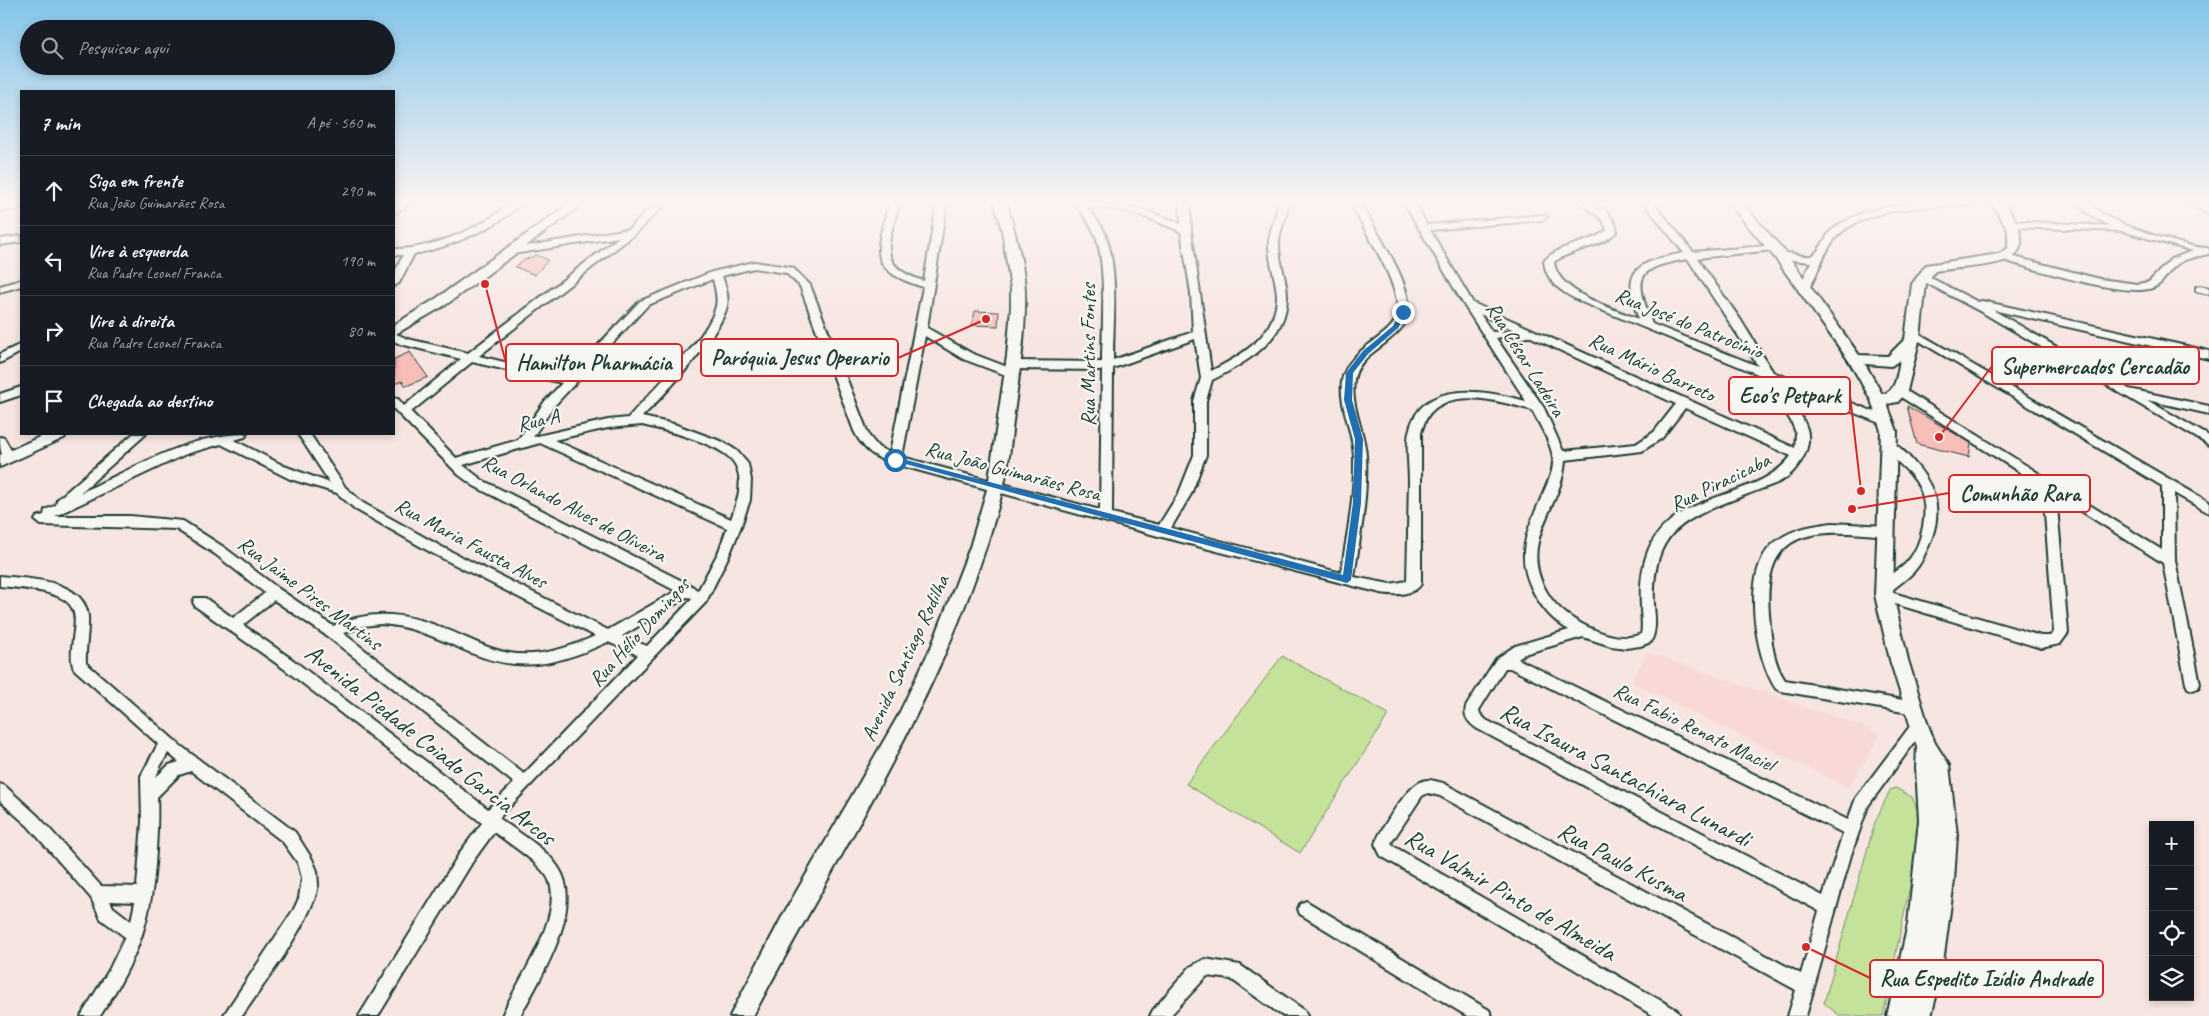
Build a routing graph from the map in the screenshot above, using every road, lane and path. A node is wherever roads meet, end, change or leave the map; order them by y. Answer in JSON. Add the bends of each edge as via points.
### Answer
{"nodes":[{"id":1,"x":427,"y":248,"type":"edge"},
{"id":2,"x":517,"y":248,"type":"edge"},
{"id":3,"x":529,"y":248,"type":"edge"},
{"id":4,"x":611,"y":248,"type":"edge"},
{"id":5,"x":883,"y":248,"type":"edge"},
{"id":6,"x":935,"y":248,"type":"edge"},
{"id":7,"x":1011,"y":248,"type":"edge"},
{"id":8,"x":1104,"y":248,"type":"edge"},
{"id":9,"x":1189,"y":248,"type":"edge"},
{"id":10,"x":1275,"y":248,"type":"edge"},
{"id":11,"x":1379,"y":248,"type":"edge"},
{"id":12,"x":1436,"y":248,"type":"edge"},
{"id":13,"x":1574,"y":248,"type":"edge"},
{"id":14,"x":1686,"y":248,"type":"edge"},
{"id":15,"x":1774,"y":248,"type":"edge"},
{"id":16,"x":1825,"y":248,"type":"edge"},
{"id":17,"x":2015,"y":248,"type":"edge"},
{"id":18,"x":514,"y":251,"type":"junction"},
{"id":19,"x":2208,"y":251,"type":"edge"},
{"id":20,"x":395,"y":252,"type":"edge"},
{"id":21,"x":410,"y":252,"type":"junction"},
{"id":22,"x":1777,"y":252,"type":"junction"},
{"id":23,"x":1692,"y":256,"type":"junction"},
{"id":24,"x":1820,"y":256,"type":"junction"},
{"id":25,"x":2003,"y":257,"type":"junction"},
{"id":26,"x":716,"y":274,"type":"junction"},
{"id":27,"x":1923,"y":277,"type":"junction"},
{"id":28,"x":395,"y":281,"type":"edge"},
{"id":29,"x":20,"y":283,"type":"edge"},
{"id":30,"x":929,"y":286,"type":"junction"},
{"id":31,"x":1804,"y":288,"type":"junction"},
{"id":32,"x":0,"y":289,"type":"edge"},
{"id":33,"x":1968,"y":301,"type":"junction"},
{"id":34,"x":1469,"y":306,"type":"junction"},
{"id":35,"x":2034,"y":315,"type":"junction"},
{"id":36,"x":1647,"y":325,"type":"junction"},
{"id":37,"x":395,"y":329,"type":"edge"},
{"id":38,"x":921,"y":329,"type":"junction"},
{"id":39,"x":2022,"y":332,"type":"junction"},
{"id":40,"x":1199,"y":334,"type":"junction"},
{"id":41,"x":1490,"y":336,"type":"junction"},
{"id":42,"x":395,"y":337,"type":"edge"},
{"id":43,"x":1912,"y":338,"type":"junction"},
{"id":44,"x":1544,"y":339,"type":"junction"},
{"id":45,"x":20,"y":349,"type":"edge"},
{"id":46,"x":2209,"y":355,"type":"edge"},
{"id":47,"x":469,"y":358,"type":"junction"},
{"id":48,"x":0,"y":359,"type":"edge"},
{"id":49,"x":1855,"y":359,"type":"junction"},
{"id":50,"x":1883,"y":362,"type":"junction"},
{"id":51,"x":1106,"y":366,"type":"junction"},
{"id":52,"x":1012,"y":369,"type":"junction"},
{"id":53,"x":1770,"y":376,"type":"junction"},
{"id":54,"x":1206,"y":378,"type":"junction"},
{"id":55,"x":569,"y":382,"type":"junction"},
{"id":56,"x":1901,"y":388,"type":"junction"},
{"id":57,"x":1804,"y":389,"type":"junction"},
{"id":58,"x":2118,"y":389,"type":"junction"},
{"id":59,"x":20,"y":391,"type":"edge"},
{"id":60,"x":0,"y":398,"type":"edge"},
{"id":61,"x":1784,"y":400,"type":"junction"},
{"id":62,"x":1878,"y":400,"type":"junction"},
{"id":63,"x":1683,"y":402,"type":"junction"},
{"id":64,"x":395,"y":403,"type":"edge"},
{"id":65,"x":2193,"y":406,"type":"junction"},
{"id":66,"x":1538,"y":408,"type":"junction"},
{"id":67,"x":2209,"y":410,"type":"edge"},
{"id":68,"x":404,"y":412,"type":"junction"},
{"id":69,"x":633,"y":420,"type":"junction"},
{"id":70,"x":1886,"y":421,"type":"junction"},
{"id":71,"x":2182,"y":426,"type":"junction"},
{"id":72,"x":57,"y":435,"type":"edge"},
{"id":73,"x":139,"y":435,"type":"edge"},
{"id":74,"x":238,"y":435,"type":"edge"},
{"id":75,"x":305,"y":435,"type":"edge"},
{"id":76,"x":222,"y":439,"type":"junction"},
{"id":77,"x":541,"y":439,"type":"junction"},
{"id":78,"x":2209,"y":441,"type":"edge"},
{"id":79,"x":0,"y":442,"type":"edge"},
{"id":80,"x":522,"y":443,"type":"junction"},
{"id":81,"x":1888,"y":445,"type":"junction"},
{"id":82,"x":1799,"y":454,"type":"junction"},
{"id":83,"x":1559,"y":456,"type":"junction"},
{"id":84,"x":4,"y":459,"type":"edge"},
{"id":85,"x":895,"y":460,"type":"junction"},
{"id":86,"x":454,"y":463,"type":"junction"},
{"id":87,"x":2168,"y":484,"type":"junction"},
{"id":88,"x":2049,"y":485,"type":"junction"},
{"id":89,"x":996,"y":486,"type":"junction"},
{"id":90,"x":341,"y":490,"type":"junction"},
{"id":91,"x":2209,"y":508,"type":"edge"},
{"id":92,"x":45,"y":517,"type":"junction"},
{"id":93,"x":1106,"y":517,"type":"junction"},
{"id":94,"x":735,"y":526,"type":"junction"},
{"id":95,"x":1886,"y":531,"type":"junction"},
{"id":96,"x":1162,"y":532,"type":"junction"},
{"id":97,"x":2169,"y":560,"type":"junction"},
{"id":98,"x":1347,"y":580,"type":"junction"},
{"id":99,"x":0,"y":581,"type":"edge"},
{"id":100,"x":687,"y":590,"type":"junction"},
{"id":101,"x":1884,"y":592,"type":"junction"},
{"id":102,"x":274,"y":593,"type":"junction"},
{"id":103,"x":701,"y":598,"type":"junction"},
{"id":104,"x":200,"y":602,"type":"dead end"},
{"id":105,"x":234,"y":625,"type":"junction"},
{"id":106,"x":1584,"y":631,"type":"junction"},
{"id":107,"x":332,"y":632,"type":"junction"},
{"id":108,"x":608,"y":636,"type":"junction"},
{"id":109,"x":649,"y":653,"type":"junction"},
{"id":110,"x":1503,"y":662,"type":"junction"},
{"id":111,"x":1519,"y":665,"type":"joint"},
{"id":112,"x":2193,"y":684,"type":"dead end"},
{"id":113,"x":1915,"y":708,"type":"junction"},
{"id":114,"x":1919,"y":725,"type":"junction"},
{"id":115,"x":167,"y":742,"type":"junction"},
{"id":116,"x":1927,"y":747,"type":"junction"},
{"id":117,"x":194,"y":763,"type":"junction"},
{"id":118,"x":525,"y":783,"type":"junction"},
{"id":119,"x":0,"y":791,"type":"edge"},
{"id":120,"x":1417,"y":791,"type":"joint"},
{"id":121,"x":150,"y":793,"type":"junction"},
{"id":122,"x":490,"y":821,"type":"junction"},
{"id":123,"x":1851,"y":829,"type":"junction"},
{"id":124,"x":97,"y":893,"type":"junction"},
{"id":125,"x":144,"y":895,"type":"junction"},
{"id":126,"x":1829,"y":908,"type":"junction"},
{"id":127,"x":1306,"y":909,"type":"dead end"},
{"id":128,"x":135,"y":934,"type":"junction"},
{"id":129,"x":1806,"y":986,"type":"junction"},
{"id":130,"x":90,"y":1016,"type":"edge"},
{"id":131,"x":232,"y":1016,"type":"edge"},
{"id":132,"x":368,"y":1016,"type":"edge"},
{"id":133,"x":511,"y":1016,"type":"edge"},
{"id":134,"x":741,"y":1016,"type":"edge"},
{"id":135,"x":1160,"y":1016,"type":"edge"},
{"id":136,"x":1298,"y":1016,"type":"edge"},
{"id":137,"x":1483,"y":1016,"type":"edge"},
{"id":138,"x":1671,"y":1016,"type":"edge"},
{"id":139,"x":1797,"y":1016,"type":"edge"},
{"id":140,"x":1898,"y":1016,"type":"edge"},
{"id":141,"x":1920,"y":1016,"type":"edge"}],
"edges":[{"from":1,"to":21,"type":"street"},
{"from":2,"to":18,"type":"main road"},
{"from":3,"to":18,"type":"street"},
{"from":4,"to":47,"type":"street"},
{"from":5,"to":30,"type":"street","via":[[885,259],[894,272]]},
{"from":6,"to":30,"type":"street"},
{"from":7,"to":52,"type":"main road","name":"Avenida Santiago Rodilha","via":[[1018,289]]},
{"from":8,"to":51,"type":"street","name":"Rua Martins Fontes","via":[[1108,287]]},
{"from":9,"to":40,"type":"street"},
{"from":10,"to":54,"type":"street","via":[[1282,295],[1276,324],[1268,338],[1251,354]]},
{"from":11,"to":98,"type":"street","via":[[1398,287],[1403,312],[1396,327],[1365,353],[1350,373],[1348,400],[1359,439],[1357,503]]},
{"from":12,"to":34,"type":"street","name":"Rua César Ladeira"},
{"from":13,"to":36,"type":"street","name":"Rua José do Patrocínio","via":[[1549,260],[1550,274],[1563,288]]},
{"from":14,"to":23,"type":"street","name":"Rua Piracicaba"},
{"from":15,"to":22,"type":"main road"},
{"from":16,"to":24,"type":"street"},
{"from":17,"to":25,"type":"main road"},
{"from":18,"to":37,"type":"main road"},
{"from":19,"to":25,"type":"street","via":[[2177,260],[2155,283],[2142,287],[2095,280]]},
{"from":20,"to":21,"type":"street"},
{"from":21,"to":28,"type":"street"},
{"from":22,"to":23,"type":"street"},
{"from":22,"to":24,"type":"street","via":[[1811,259]]},
{"from":22,"to":31,"type":"main road"},
{"from":23,"to":36,"type":"street","via":[[1653,264],[1640,273],[1636,294]]},
{"from":23,"to":53,"type":"street","name":"Rua Piracicaba"},
{"from":24,"to":31,"type":"street"},
{"from":25,"to":27,"type":"main road","via":[[1931,268]]},
{"from":26,"to":55,"type":"street","name":"Rua João Guimarães Rosa","via":[[644,303]]},
{"from":26,"to":69,"type":"street","via":[[723,296],[717,320]]},
{"from":26,"to":85,"type":"street","name":"Rua João Guimarães Rosa","via":[[754,265],[789,270],[799,277],[806,285],[867,445]]},
{"from":27,"to":33,"type":"street"},
{"from":27,"to":43,"type":"main road","via":[[1919,284]]},
{"from":29,"to":32,"type":"street"},
{"from":30,"to":38,"type":"street"},
{"from":31,"to":49,"type":"main road"},
{"from":33,"to":35,"type":"street"},
{"from":33,"to":39,"type":"street"},
{"from":34,"to":41,"type":"street","name":"Rua César Ladeira"},
{"from":34,"to":44,"type":"street","name":"Rua Mário Barreto"},
{"from":35,"to":39,"type":"street","via":[[2021,323]]},
{"from":35,"to":46,"type":"street"},
{"from":36,"to":53,"type":"street","name":"Rua José do Patrocínio"},
{"from":38,"to":52,"type":"street","via":[[967,356]]},
{"from":38,"to":85,"type":"street"},
{"from":39,"to":58,"type":"street"},
{"from":40,"to":51,"type":"street"},
{"from":40,"to":54,"type":"street"},
{"from":41,"to":44,"type":"street","name":"Rua Mário Barreto","via":[[1508,333]]},
{"from":41,"to":66,"type":"street","name":"Rua César Ladeira"},
{"from":42,"to":47,"type":"street","via":[[404,342]]},
{"from":43,"to":50,"type":"main road","via":[[1896,358]]},
{"from":43,"to":56,"type":"main road"},
{"from":43,"to":87,"type":"street"},
{"from":44,"to":63,"type":"street","name":"Rua Mário Barreto"},
{"from":45,"to":48,"type":"street"},
{"from":47,"to":55,"type":"street"},
{"from":47,"to":68,"type":"street"},
{"from":49,"to":50,"type":"main road"},
{"from":49,"to":62,"type":"main road"},
{"from":50,"to":56,"type":"main road","via":[[1897,373]]},
{"from":51,"to":52,"type":"street"},
{"from":51,"to":93,"type":"street","name":"Rua Martins Fontes"},
{"from":52,"to":89,"type":"main road","name":"Avenida Santiago Rodilha"},
{"from":53,"to":57,"type":"street","name":"Rua José do Patrocínio"},
{"from":53,"to":61,"type":"street","name":"Rua Piracicaba"},
{"from":54,"to":96,"type":"street","via":[[1200,401],[1200,455],[1185,494]]},
{"from":55,"to":80,"type":"street","name":"Rua João Guimarães Rosa"},
{"from":56,"to":62,"type":"main road","via":[[1893,398]]},
{"from":56,"to":88,"type":"street"},
{"from":57,"to":61,"type":"street","via":[[1792,390]]},
{"from":57,"to":70,"type":"street","name":"Rua José do Patrocínio"},
{"from":58,"to":65,"type":"street"},
{"from":58,"to":71,"type":"street"},
{"from":59,"to":60,"type":"street"},
{"from":61,"to":82,"type":"street","name":"Rua Piracicaba","via":[[1801,428]]},
{"from":62,"to":70,"type":"main road"},
{"from":63,"to":82,"type":"street","name":"Rua Mário Barreto"},
{"from":63,"to":83,"type":"street","via":[[1648,444],[1638,448]]},
{"from":64,"to":68,"type":"street","name":"Rua Orlando Alves de Oliveira"},
{"from":65,"to":67,"type":"street"},
{"from":65,"to":71,"type":"street","via":[[2185,413]]},
{"from":66,"to":83,"type":"street","name":"Rua César Ladeira"},
{"from":66,"to":98,"type":"street","name":"Rua João Guimarães Rosa","via":[[1506,399],[1472,396],[1452,397],[1428,408],[1415,433],[1414,584],[1386,588]]},
{"from":68,"to":86,"type":"street","name":"Rua Orlando Alves de Oliveira"},
{"from":69,"to":77,"type":"street","name":"Rua A"},
{"from":69,"to":94,"type":"street","name":"Rua Hélio Domingos","via":[[670,427],[719,445],[733,454],[742,464],[745,480],[744,500]]},
{"from":70,"to":81,"type":"main road"},
{"from":71,"to":78,"type":"street"},
{"from":72,"to":84,"type":"main road"},
{"from":73,"to":92,"type":"street"},
{"from":74,"to":76,"type":"street"},
{"from":75,"to":90,"type":"street","name":"Rua Maria Fausta Alves"},
{"from":76,"to":90,"type":"street","via":[[286,474]]},
{"from":76,"to":92,"type":"street","via":[[151,465]]},
{"from":77,"to":80,"type":"street","name":"Rua A"},
{"from":77,"to":94,"type":"street"},
{"from":79,"to":84,"type":"street"},
{"from":80,"to":86,"type":"street","name":"Rua A"},
{"from":81,"to":95,"type":"main road"},
{"from":81,"to":101,"type":"street","via":[[1927,488],[1933,510],[1931,527],[1913,564]]},
{"from":82,"to":106,"type":"street","name":"Rua Piracicaba","via":[[1780,476],[1701,510],[1666,533],[1654,556],[1648,581],[1649,632],[1646,638],[1639,642],[1624,642]]},
{"from":83,"to":106,"type":"street","via":[[1557,472],[1530,538],[1530,570],[1551,609],[1568,625]]},
{"from":85,"to":89,"type":"street","name":"Rua João Guimarães Rosa"},
{"from":86,"to":100,"type":"street","name":"Rua Orlando Alves de Oliveira","via":[[478,483]]},
{"from":87,"to":91,"type":"street"},
{"from":87,"to":97,"type":"street"},
{"from":88,"to":97,"type":"street"},
{"from":88,"to":101,"type":"street","via":[[2061,633],[2052,642],[2040,642]]},
{"from":89,"to":93,"type":"street","name":"Rua João Guimarães Rosa"},
{"from":89,"to":134,"type":"main road","name":"Avenida Santiago Rodilha","via":[[966,584],[937,654],[904,722]]},
{"from":90,"to":108,"type":"street","name":"Rua Maria Fausta Alves","via":[[359,506],[428,545]]},
{"from":92,"to":102,"type":"street","name":"Rua Jaime Pires Martins","via":[[50,522],[179,524]]},
{"from":93,"to":96,"type":"street","name":"Rua João Guimarães Rosa"},
{"from":94,"to":103,"type":"street","name":"Rua Hélio Domingos","via":[[718,568]]},
{"from":95,"to":101,"type":"main road"},
{"from":95,"to":113,"type":"street","via":[[1810,530],[1782,542],[1771,552],[1763,572],[1760,607],[1770,672],[1781,685]]},
{"from":96,"to":98,"type":"street","name":"Rua João Guimarães Rosa"},
{"from":97,"to":112,"type":"street"},
{"from":99,"to":115,"type":"street","via":[[53,589],[76,600],[81,624],[77,650],[79,665]]},
{"from":100,"to":103,"type":"street","name":"Rua Orlando Alves de Oliveira"},
{"from":100,"to":108,"type":"street"},
{"from":101,"to":113,"type":"main road","via":[[1899,660]]},
{"from":102,"to":105,"type":"street"},
{"from":102,"to":107,"type":"street","name":"Rua Jaime Pires Martins"},
{"from":103,"to":109,"type":"street","name":"Rua Hélio Domingos"},
{"from":104,"to":105,"type":"street","name":"Avenida Piedade Coiado Garcia Arcos"},
{"from":105,"to":122,"type":"street","name":"Avenida Piedade Coiado Garcia Arcos"},
{"from":106,"to":110,"type":"street","via":[[1520,650]]},
{"from":107,"to":108,"type":"street","via":[[348,623],[386,618],[427,628],[481,652],[526,660],[567,652]]},
{"from":107,"to":118,"type":"street","name":"Rua Jaime Pires Martins"},
{"from":108,"to":109,"type":"street","name":"Rua Maria Fausta Alves"},
{"from":109,"to":118,"type":"street","name":"Rua Hélio Domingos"},
{"from":110,"to":111,"type":"street","name":"Rua Isaura Santachiara Lunardi"},
{"from":110,"to":126,"type":"street","name":"Rua Isaura Santachiara Lunardi","via":[[1472,709],[1476,720]]},
{"from":111,"to":123,"type":"street","name":"Rua Fabio Renato Maciel"},
{"from":113,"to":114,"type":"main road"},
{"from":114,"to":116,"type":"main road"},
{"from":114,"to":123,"type":"street","via":[[1870,789]]},
{"from":115,"to":117,"type":"street"},
{"from":115,"to":121,"type":"street","via":[[148,777]]},
{"from":116,"to":140,"type":"main road","via":[[1924,764],[1929,828],[1926,873],[1912,968]]},
{"from":116,"to":141,"type":"main road","via":[[1938,765],[1947,835],[1930,978]]},
{"from":117,"to":121,"type":"street","via":[[174,770]]},
{"from":117,"to":131,"type":"street","via":[[290,837],[308,866],[310,886],[299,916]]},
{"from":118,"to":122,"type":"street","name":"Rua Hélio Domingos"},
{"from":119,"to":124,"type":"street","via":[[33,821]]},
{"from":120,"to":129,"type":"street","name":"Rua Paulo Kusma","via":[[1427,786],[1443,790]]},
{"from":120,"to":138,"type":"street","name":"Rua Valmir Pinto de Almeida","via":[[1385,840],[1386,851]]},
{"from":121,"to":125,"type":"street"},
{"from":122,"to":132,"type":"street","name":"Rua Hélio Domingos"},
{"from":122,"to":133,"type":"street","name":"Avenida Piedade Coiado Garcia Arcos","via":[[544,862],[557,879],[560,894],[553,930]]},
{"from":123,"to":126,"type":"street"},
{"from":124,"to":125,"type":"street"},
{"from":124,"to":128,"type":"street","via":[[107,913]]},
{"from":125,"to":128,"type":"street"},
{"from":126,"to":129,"type":"street"},
{"from":127,"to":137,"type":"street"},
{"from":128,"to":130,"type":"street","via":[[116,977]]},
{"from":129,"to":139,"type":"street"},
{"from":135,"to":136,"type":"street","via":[[1196,973],[1205,967],[1234,971]]}]}
